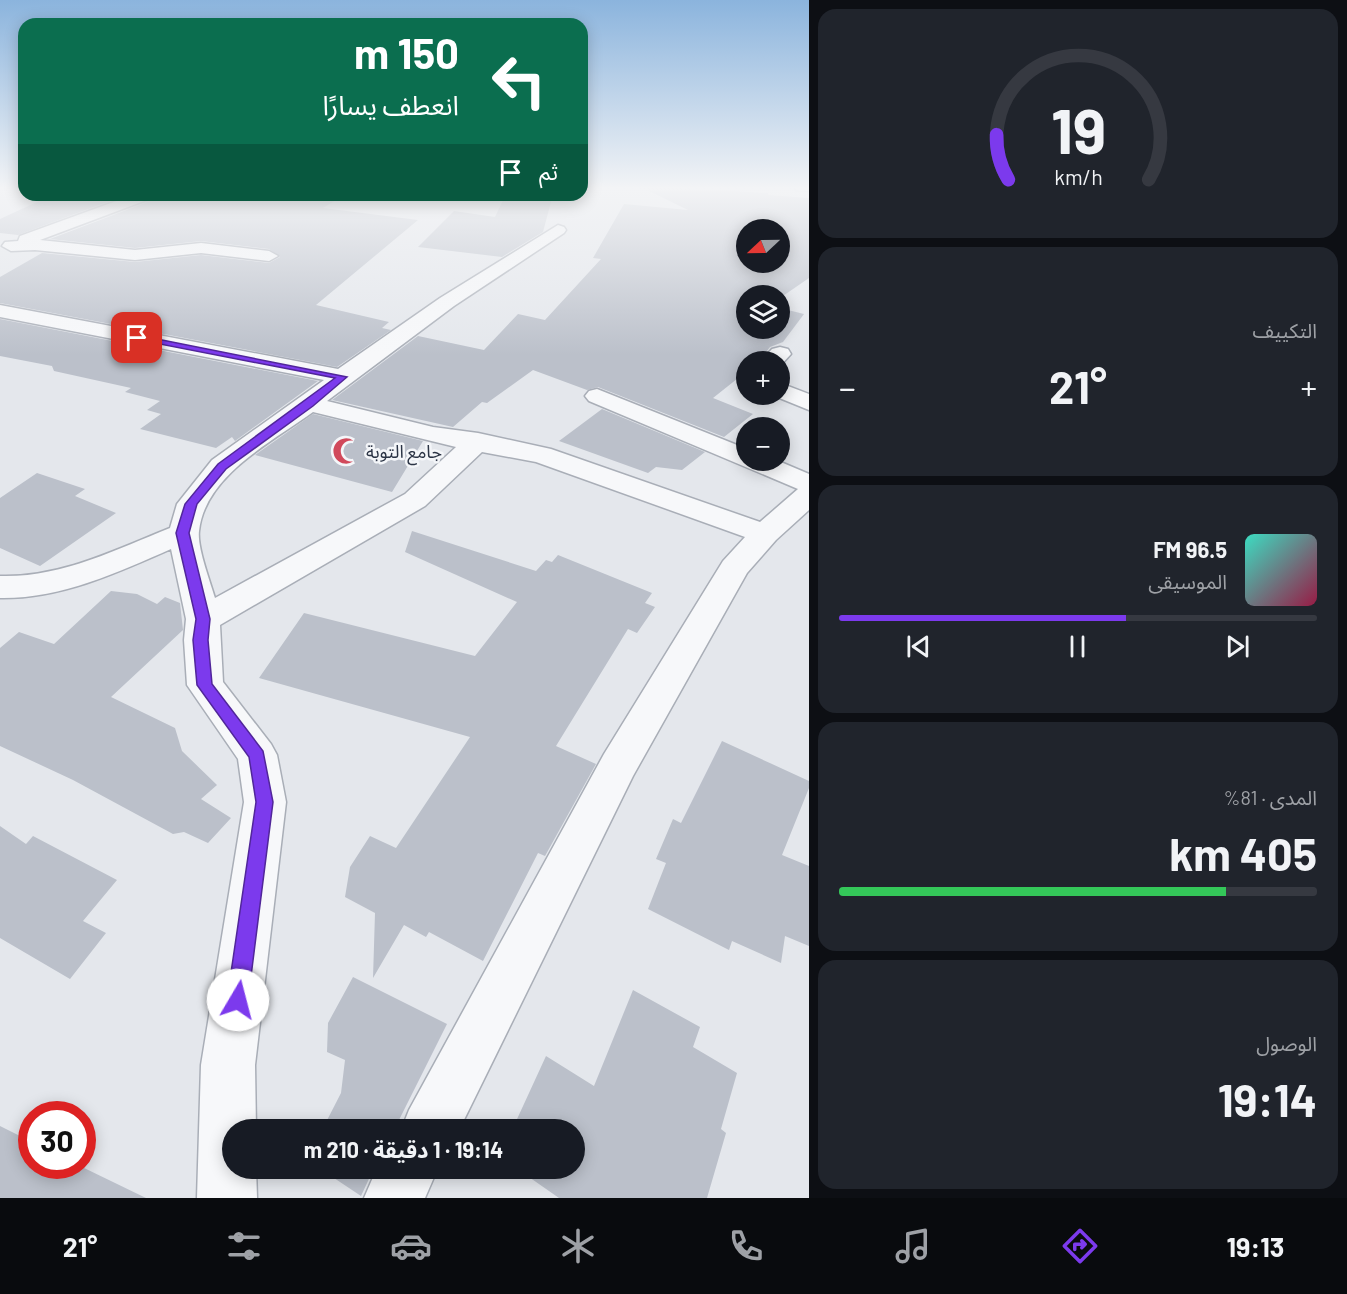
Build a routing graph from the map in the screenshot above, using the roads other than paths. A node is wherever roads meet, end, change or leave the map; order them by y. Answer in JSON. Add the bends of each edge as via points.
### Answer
{"nodes":[{"id":1,"x":538,"y":243,"type":"edge"},
{"id":2,"x":4,"y":247,"type":"edge"},
{"id":3,"x":269,"y":256,"type":"dead end"},
{"id":4,"x":0,"y":311,"type":"edge"},
{"id":5,"x":342,"y":377,"type":"junction"},
{"id":6,"x":790,"y":395,"type":"edge"},
{"id":7,"x":597,"y":396,"type":"dead end"},
{"id":8,"x":808,"y":403,"type":"edge"},
{"id":9,"x":309,"y":404,"type":"junction"},
{"id":10,"x":478,"y":441,"type":"junction"},
{"id":11,"x":736,"y":454,"type":"edge"},
{"id":12,"x":778,"y":471,"type":"edge"},
{"id":13,"x":808,"y":484,"type":"edge"},
{"id":14,"x":808,"y":494,"type":"edge"},
{"id":15,"x":183,"y":533,"type":"junction"},
{"id":16,"x":765,"y":534,"type":"junction"},
{"id":17,"x":0,"y":587,"type":"edge"},
{"id":18,"x":203,"y":619,"type":"junction"},
{"id":19,"x":435,"y":1119,"type":"edge"},
{"id":20,"x":404,"y":1179,"type":"edge"},
{"id":21,"x":227,"y":1198,"type":"edge"},
{"id":22,"x":394,"y":1198,"type":"edge"}],
"edges":[{"from":1,"to":5,"type":"street"},
{"from":2,"to":3,"type":"street","via":[[53,246],[135,255],[201,248]]},
{"from":4,"to":5,"type":"street"},
{"from":5,"to":9,"type":"street"},
{"from":6,"to":8,"type":"street"},
{"from":7,"to":11,"type":"street"},
{"from":9,"to":10,"type":"street","via":[[434,435]]},
{"from":9,"to":15,"type":"street","via":[[222,466],[191,504]]},
{"from":10,"to":16,"type":"street","via":[[542,455]]},
{"from":10,"to":18,"type":"street","via":[[416,500]]},
{"from":12,"to":13,"type":"street"},
{"from":14,"to":16,"type":"street"},
{"from":15,"to":17,"type":"street","via":[[66,578],[39,585]]},
{"from":15,"to":18,"type":"street"},
{"from":16,"to":19,"type":"street","via":[[734,568],[618,766]]},
{"from":18,"to":21,"type":"street","via":[[205,685],[257,755],[265,802],[228,1065]]},
{"from":20,"to":22,"type":"street"}]}
